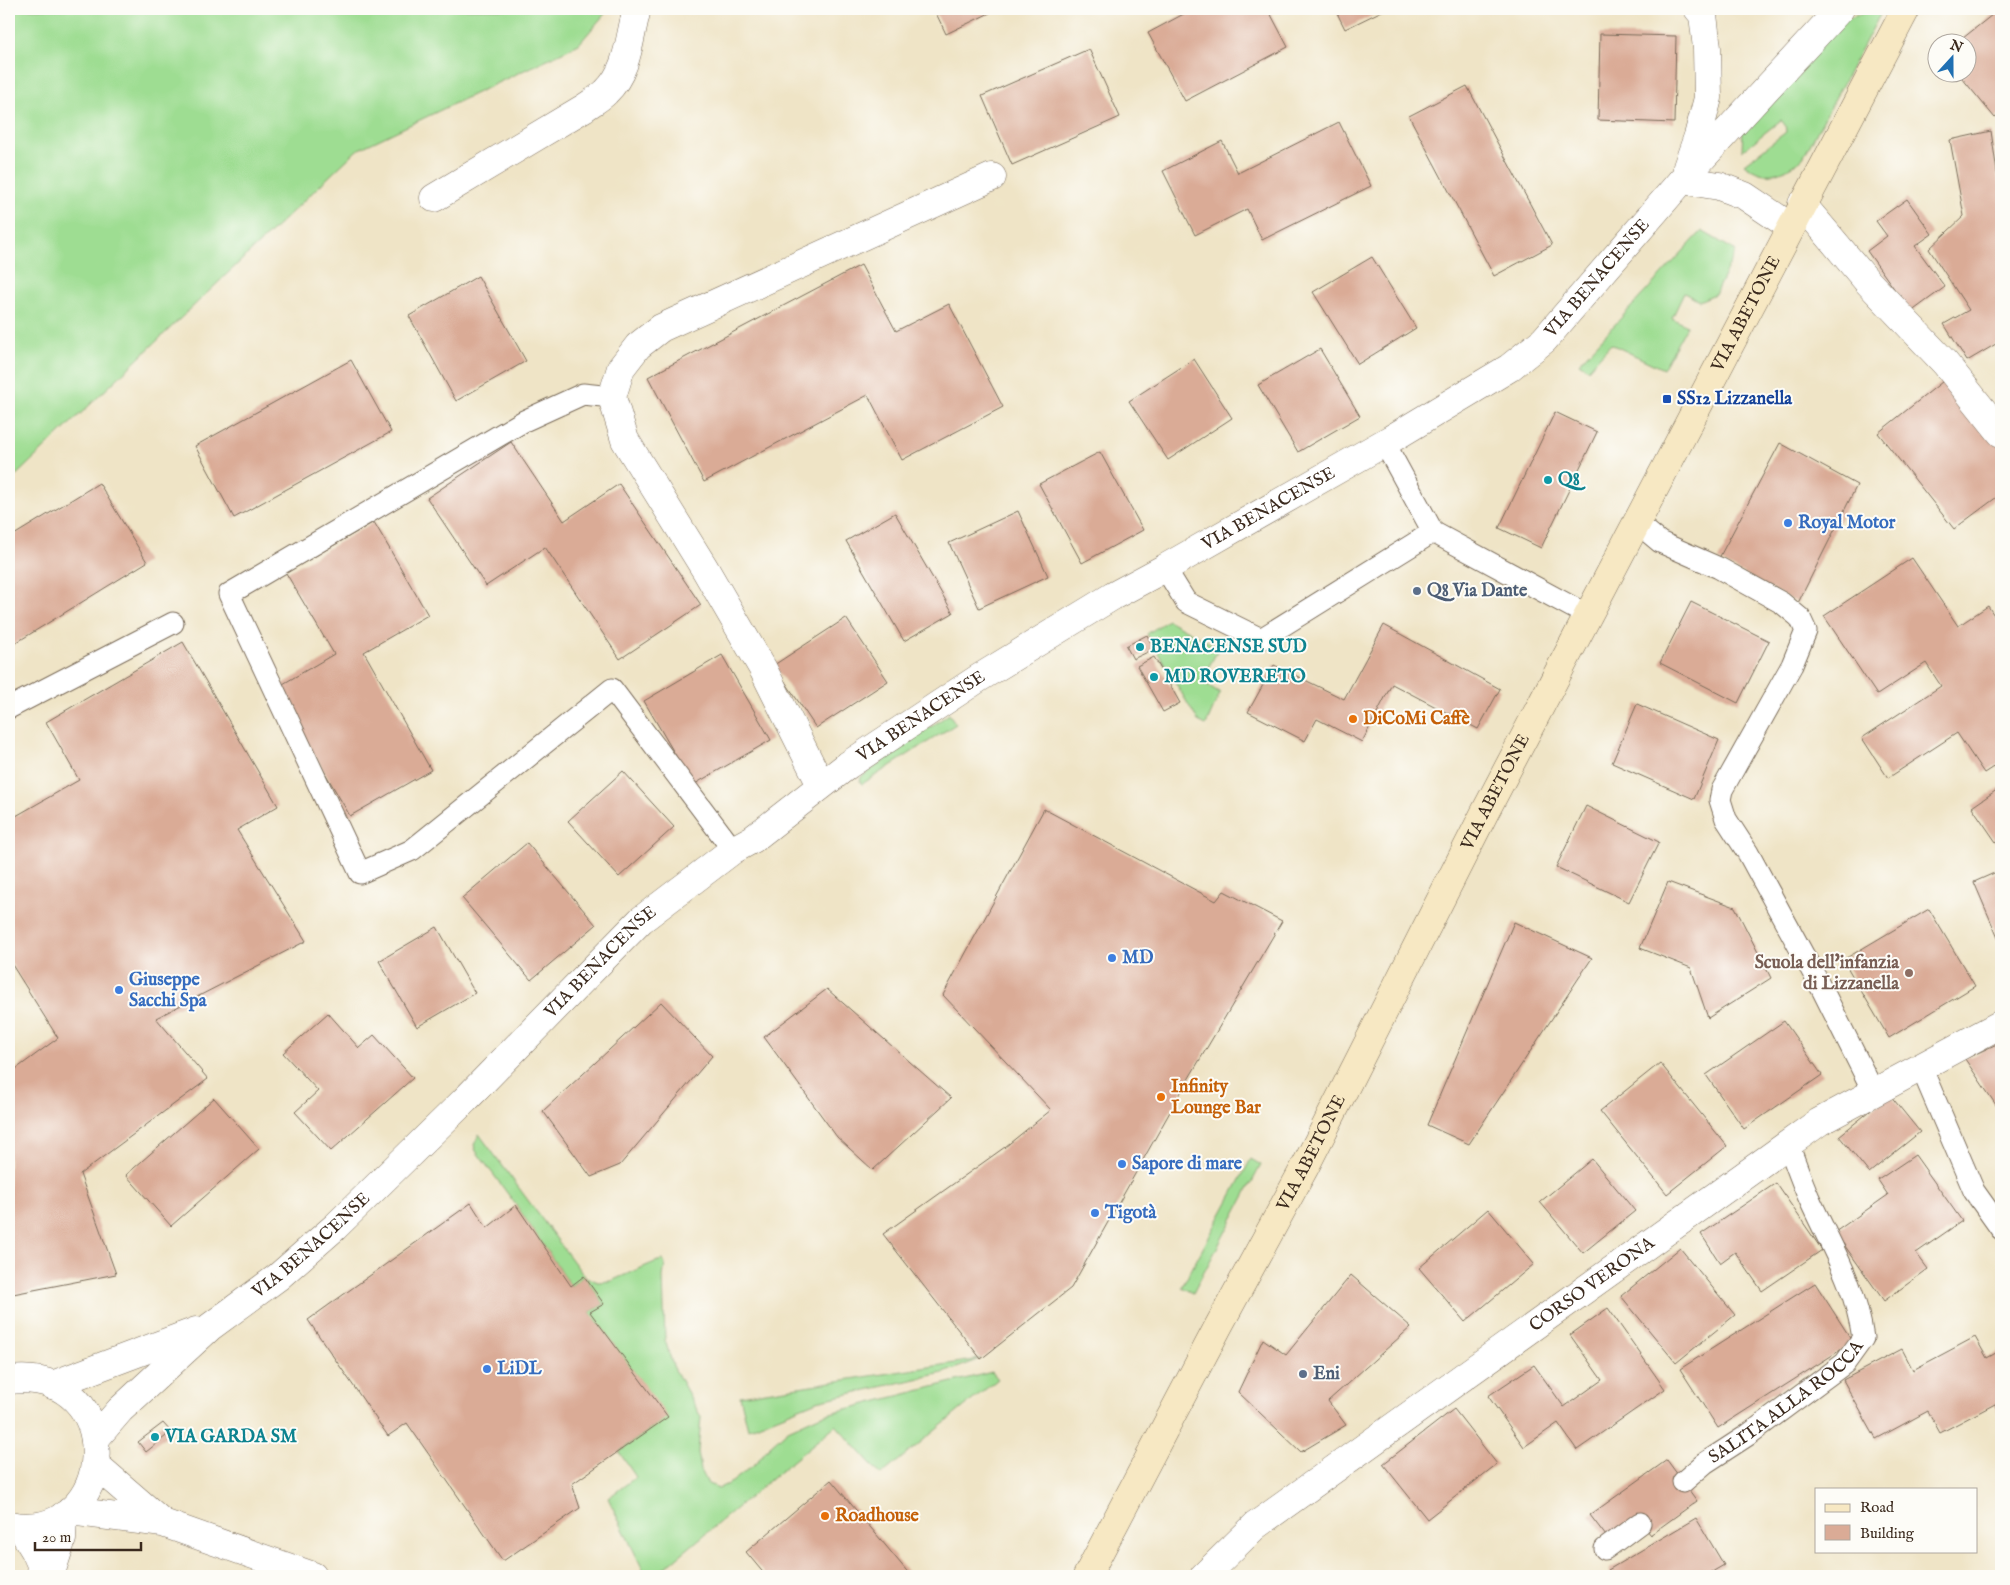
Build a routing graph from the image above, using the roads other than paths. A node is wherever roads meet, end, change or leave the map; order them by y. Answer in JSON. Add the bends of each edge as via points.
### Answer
{"nodes":[{"id":1,"x":637,"y":9,"type":"edge"},
{"id":2,"x":1840,"y":9,"type":"edge"},
{"id":3,"x":1906,"y":9,"type":"edge"},
{"id":4,"x":1703,"y":11,"type":"edge"},
{"id":5,"x":992,"y":177,"type":"dead end"},
{"id":6,"x":1682,"y":180,"type":"junction"},
{"id":7,"x":434,"y":198,"type":"dead end"},
{"id":8,"x":1797,"y":216,"type":"junction"},
{"id":9,"x":612,"y":397,"type":"junction"},
{"id":10,"x":2001,"y":433,"type":"edge"},
{"id":11,"x":1384,"y":442,"type":"junction"},
{"id":12,"x":1636,"y":522,"type":"junction"},
{"id":13,"x":1433,"y":532,"type":"junction"},
{"id":14,"x":1165,"y":568,"type":"junction"},
{"id":15,"x":1587,"y":615,"type":"junction"},
{"id":16,"x":173,"y":623,"type":"dead end"},
{"id":17,"x":9,"y":708,"type":"edge"},
{"id":18,"x":821,"y":785,"type":"junction"},
{"id":19,"x":733,"y":850,"type":"junction"},
{"id":20,"x":2001,"y":1024,"type":"edge"},
{"id":21,"x":1921,"y":1067,"type":"junction"},
{"id":22,"x":1874,"y":1093,"type":"junction"},
{"id":23,"x":1788,"y":1144,"type":"junction"},
{"id":24,"x":2001,"y":1229,"type":"edge"},
{"id":25,"x":210,"y":1326,"type":"junction"},
{"id":26,"x":13,"y":1375,"type":"edge"},
{"id":27,"x":52,"y":1385,"type":"junction"},
{"id":28,"x":96,"y":1452,"type":"junction"},
{"id":29,"x":1683,"y":1482,"type":"dead end"},
{"id":30,"x":67,"y":1513,"type":"junction"},
{"id":31,"x":164,"y":1523,"type":"junction"},
{"id":32,"x":1640,"y":1523,"type":"dead end"},
{"id":33,"x":15,"y":1526,"type":"edge"},
{"id":34,"x":1605,"y":1549,"type":"dead end"},
{"id":35,"x":46,"y":1576,"type":"edge"},
{"id":36,"x":50,"y":1576,"type":"edge"},
{"id":37,"x":312,"y":1576,"type":"edge"},
{"id":38,"x":1087,"y":1576,"type":"edge"},
{"id":39,"x":1204,"y":1576,"type":"edge"}],
"edges":[{"from":1,"to":7,"type":"street","via":[[626,59],[607,92]]},
{"from":2,"to":6,"type":"street","name":"VIA BENACENSE"},
{"from":3,"to":8,"type":"main road","name":"VIA ABETONE"},
{"from":4,"to":6,"type":"street","via":[[1708,98]]},
{"from":5,"to":9,"type":"street","via":[[661,328],[638,346],[621,368]]},
{"from":6,"to":8,"type":"street","via":[[1719,186]]},
{"from":6,"to":11,"type":"street","name":"VIA BENACENSE","via":[[1544,340],[1509,368]]},
{"from":8,"to":10,"type":"street","via":[[1867,281],[1945,363]]},
{"from":8,"to":12,"type":"main road","name":"VIA ABETONE"},
{"from":9,"to":18,"type":"street","via":[[625,440],[762,669]]},
{"from":9,"to":19,"type":"lane","via":[[583,394],[524,421],[229,594],[360,873],[412,850],[612,689]]},
{"from":11,"to":13,"type":"lane"},
{"from":11,"to":14,"type":"street","name":"VIA BENACENSE"},
{"from":12,"to":15,"type":"main road","name":"VIA ABETONE"},
{"from":12,"to":22,"type":"lane","via":[[1660,542],[1719,568],[1782,603],[1800,618],[1806,631],[1792,665],[1722,790],[1720,800],[1726,819],[1823,991]]},
{"from":13,"to":14,"type":"lane","via":[[1260,639],[1186,602]]},
{"from":13,"to":15,"type":"lane"},
{"from":14,"to":18,"type":"street","name":"VIA BENACENSE","via":[[979,678]]},
{"from":15,"to":38,"type":"main road","name":"VIA ABETONE","via":[[1306,1165]]},
{"from":16,"to":17,"type":"lane"},
{"from":18,"to":19,"type":"street","name":"VIA BENACENSE"},
{"from":19,"to":25,"type":"street","name":"VIA BENACENSE","via":[[641,920],[466,1100],[335,1227],[278,1277]]},
{"from":20,"to":21,"type":"street","name":"CORSO VERONA"},
{"from":21,"to":22,"type":"street","name":"CORSO VERONA"},
{"from":21,"to":24,"type":"lane","via":[[1974,1191]]},
{"from":22,"to":23,"type":"street","name":"CORSO VERONA","via":[[1819,1122]]},
{"from":23,"to":29,"type":"lane","name":"SALITA ALLA ROCCA","via":[[1809,1197],[1851,1284],[1864,1338],[1846,1364]]},
{"from":23,"to":39,"type":"street","name":"CORSO VERONA","via":[[1255,1526]]},
{"from":25,"to":27,"type":"street"},
{"from":25,"to":28,"type":"street","via":[[120,1410]]},
{"from":26,"to":27,"type":"street"},
{"from":27,"to":28,"type":"street","via":[[68,1394],[90,1421]]},
{"from":28,"to":30,"type":"street","via":[[87,1490]]},
{"from":28,"to":31,"type":"street"},
{"from":30,"to":31,"type":"street"},
{"from":30,"to":33,"type":"street","via":[[50,1522]]},
{"from":30,"to":36,"type":"street"},
{"from":31,"to":37,"type":"street"},
{"from":32,"to":34,"type":"lane"},
{"from":33,"to":35,"type":"street","via":[[35,1551]]}]}
